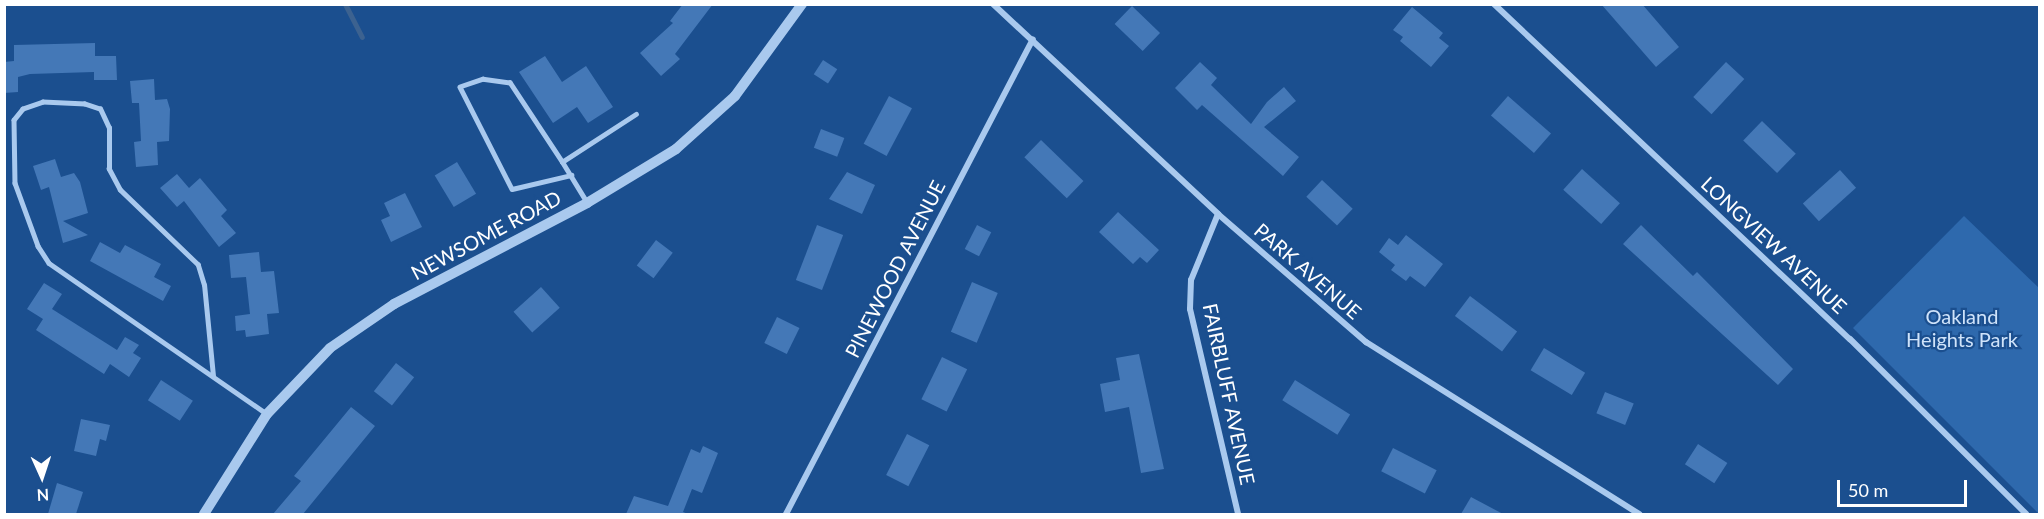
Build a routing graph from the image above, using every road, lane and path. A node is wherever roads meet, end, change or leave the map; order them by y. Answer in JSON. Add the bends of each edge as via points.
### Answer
{"nodes":[{"id":1,"x":802,"y":4,"type":"edge"},
{"id":2,"x":993,"y":4,"type":"edge"},
{"id":3,"x":1494,"y":4,"type":"edge"},
{"id":4,"x":1033,"y":39,"type":"junction"},
{"id":5,"x":636,"y":114,"type":"dead end"},
{"id":6,"x":562,"y":162,"type":"junction"},
{"id":7,"x":571,"y":175,"type":"junction"},
{"id":8,"x":587,"y":203,"type":"junction"},
{"id":9,"x":1218,"y":214,"type":"junction"},
{"id":10,"x":213,"y":376,"type":"junction"},
{"id":11,"x":267,"y":414,"type":"junction"},
{"id":12,"x":204,"y":514,"type":"edge"},
{"id":13,"x":786,"y":514,"type":"edge"},
{"id":14,"x":1238,"y":514,"type":"edge"},
{"id":15,"x":1639,"y":514,"type":"edge"},
{"id":16,"x":2026,"y":514,"type":"edge"}],
"edges":[{"from":1,"to":8,"type":"street","name":"NEWSOME ROAD","via":[[757,71],[707,124],[644,172]]},
{"from":2,"to":4,"type":"street","name":"PARK AVENUE"},
{"from":3,"to":16,"type":"street","name":"LONGVIEW AVENUE","via":[[1850,339]]},
{"from":4,"to":9,"type":"street","name":"PARK AVENUE"},
{"from":4,"to":13,"type":"street","name":"PINEWOOD AVENUE"},
{"from":5,"to":6,"type":"lane"},
{"from":6,"to":7,"type":"lane"},
{"from":6,"to":7,"type":"lane","via":[[510,83],[483,79],[460,87],[512,189]]},
{"from":7,"to":8,"type":"lane"},
{"from":8,"to":11,"type":"street","name":"NEWSOME ROAD","via":[[446,275],[356,328],[308,368]]},
{"from":9,"to":14,"type":"street","name":"FAIRBLUFF AVENUE","via":[[1191,279],[1190,309]]},
{"from":9,"to":15,"type":"street","name":"PARK AVENUE","via":[[1366,342]]},
{"from":10,"to":10,"type":"lane","via":[[49,264],[38,246],[15,183],[14,120],[23,109],[43,102],[85,104],[100,110],[109,128],[109,169],[120,190],[198,265],[204,285]]},
{"from":10,"to":11,"type":"lane"},
{"from":11,"to":12,"type":"street","name":"NEWSOME ROAD"}]}
